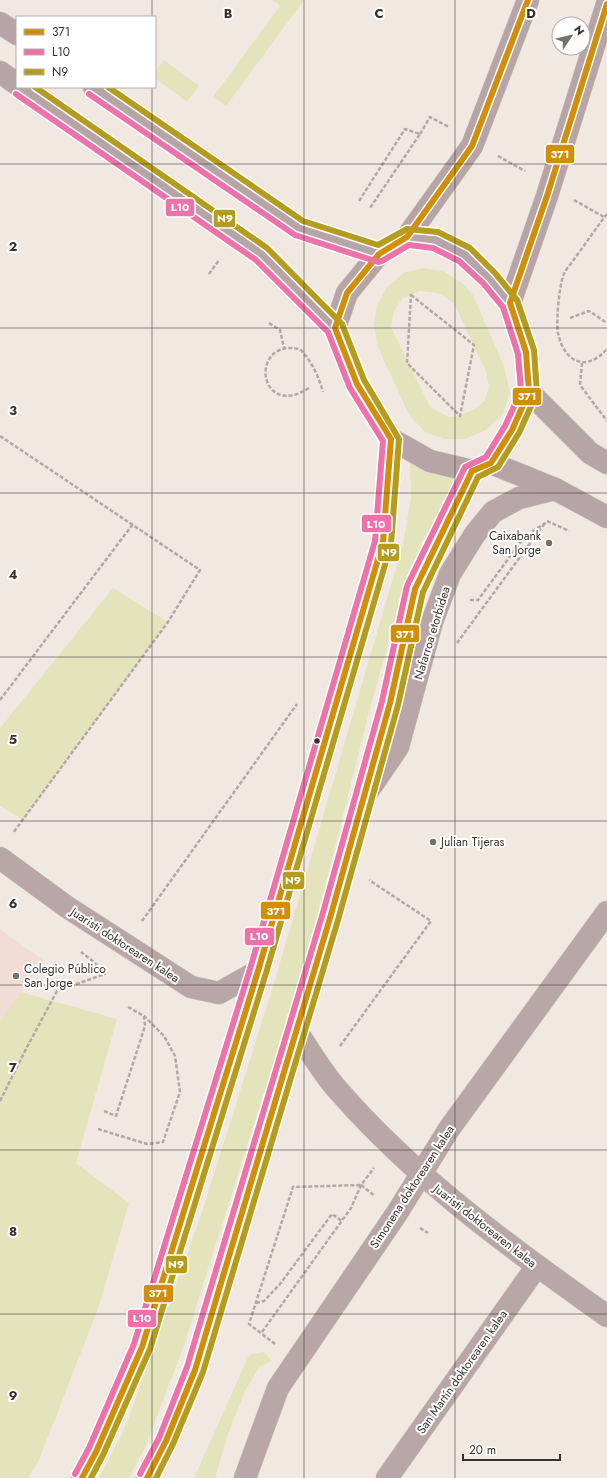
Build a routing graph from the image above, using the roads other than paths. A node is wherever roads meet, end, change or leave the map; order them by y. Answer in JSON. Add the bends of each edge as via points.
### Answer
{"nodes":[{"id":1,"x":528,"y":0,"type":"edge"},
{"id":2,"x":607,"y":4,"type":"edge"},
{"id":3,"x":0,"y":23,"type":"edge"},
{"id":4,"x":16,"y":33,"type":"edge"},
{"id":5,"x":0,"y":72,"type":"edge"},
{"id":6,"x":16,"y":83,"type":"edge"},
{"id":7,"x":22,"y":88,"type":"edge"},
{"id":8,"x":95,"y":88,"type":"edge"},
{"id":9,"x":407,"y":237,"type":"junction"},
{"id":10,"x":379,"y":254,"type":"junction"},
{"id":11,"x":510,"y":304,"type":"junction"},
{"id":12,"x":335,"y":328,"type":"junction"},
{"id":13,"x":529,"y":392,"type":"junction"},
{"id":14,"x":391,"y":439,"type":"junction"},
{"id":15,"x":607,"y":463,"type":"edge"},
{"id":16,"x":481,"y":467,"type":"junction"},
{"id":17,"x":555,"y":489,"type":"junction"},
{"id":18,"x":607,"y":517,"type":"edge"},
{"id":19,"x":363,"y":798,"type":"junction"},
{"id":20,"x":0,"y":858,"type":"edge"},
{"id":21,"x":607,"y":912,"type":"edge"},
{"id":22,"x":258,"y":971,"type":"junction"},
{"id":23,"x":297,"y":1032,"type":"junction"},
{"id":24,"x":421,"y":1175,"type":"junction"},
{"id":25,"x":537,"y":1266,"type":"junction"},
{"id":26,"x":607,"y":1316,"type":"edge"},
{"id":27,"x":82,"y":1478,"type":"edge"},
{"id":28,"x":147,"y":1478,"type":"edge"},
{"id":29,"x":245,"y":1478,"type":"edge"},
{"id":30,"x":387,"y":1478,"type":"edge"}],
"edges":[{"from":1,"to":9,"type":"main road","via":[[474,142]]},
{"from":2,"to":11,"type":"main road"},
{"from":3,"to":4,"type":"main road"},
{"from":5,"to":6,"type":"main road"},
{"from":7,"to":12,"type":"main road","via":[[261,254]]},
{"from":8,"to":10,"type":"main road","via":[[299,228]]},
{"from":9,"to":10,"type":"main road"},
{"from":9,"to":11,"type":"main road","via":[[435,240],[464,254],[489,278]]},
{"from":10,"to":12,"type":"main road","via":[[347,293]]},
{"from":11,"to":13,"type":"main road","via":[[526,352]]},
{"from":12,"to":14,"type":"main road","via":[[357,384]]},
{"from":13,"to":15,"type":"main road","via":[[590,453]]},
{"from":13,"to":16,"type":"main road","name":"Nafarroa etorbidea","via":[[512,430]]},
{"from":14,"to":16,"type":"main road","via":[[430,460]]},
{"from":14,"to":22,"type":"main road","via":[[383,542]]},
{"from":16,"to":17,"type":"main road"},
{"from":16,"to":19,"type":"main road","name":"Nafarroa etorbidea","via":[[415,589],[390,703]]},
{"from":17,"to":18,"type":"main road"},
{"from":17,"to":19,"type":"street","name":"Nafarroa etorbidea","via":[[519,498],[493,512],[475,534],[450,574],[432,622],[398,747]]},
{"from":19,"to":23,"type":"main road","name":"Nafarroa etorbidea"},
{"from":20,"to":22,"type":"street","name":"Juaristi doktorearen kalea","via":[[67,907],[191,987],[220,993]]},
{"from":21,"to":24,"type":"street","name":"Simonena doktorearen kalea","via":[[449,1129]]},
{"from":22,"to":27,"type":"main road","via":[[142,1347]]},
{"from":23,"to":24,"type":"street","name":"Juaristi doktorearen kalea","via":[[336,1088]]},
{"from":23,"to":28,"type":"main road","name":"Nafarroa etorbidea","via":[[195,1370]]},
{"from":24,"to":25,"type":"street","name":"Juaristi doktorearen kalea"},
{"from":24,"to":29,"type":"street","name":"Simonena doktorearen kalea","via":[[278,1388]]},
{"from":25,"to":26,"type":"street","name":"Juaristi doktorearen kalea"},
{"from":25,"to":30,"type":"street","name":"San Martín doktorearen kalea"}]}
